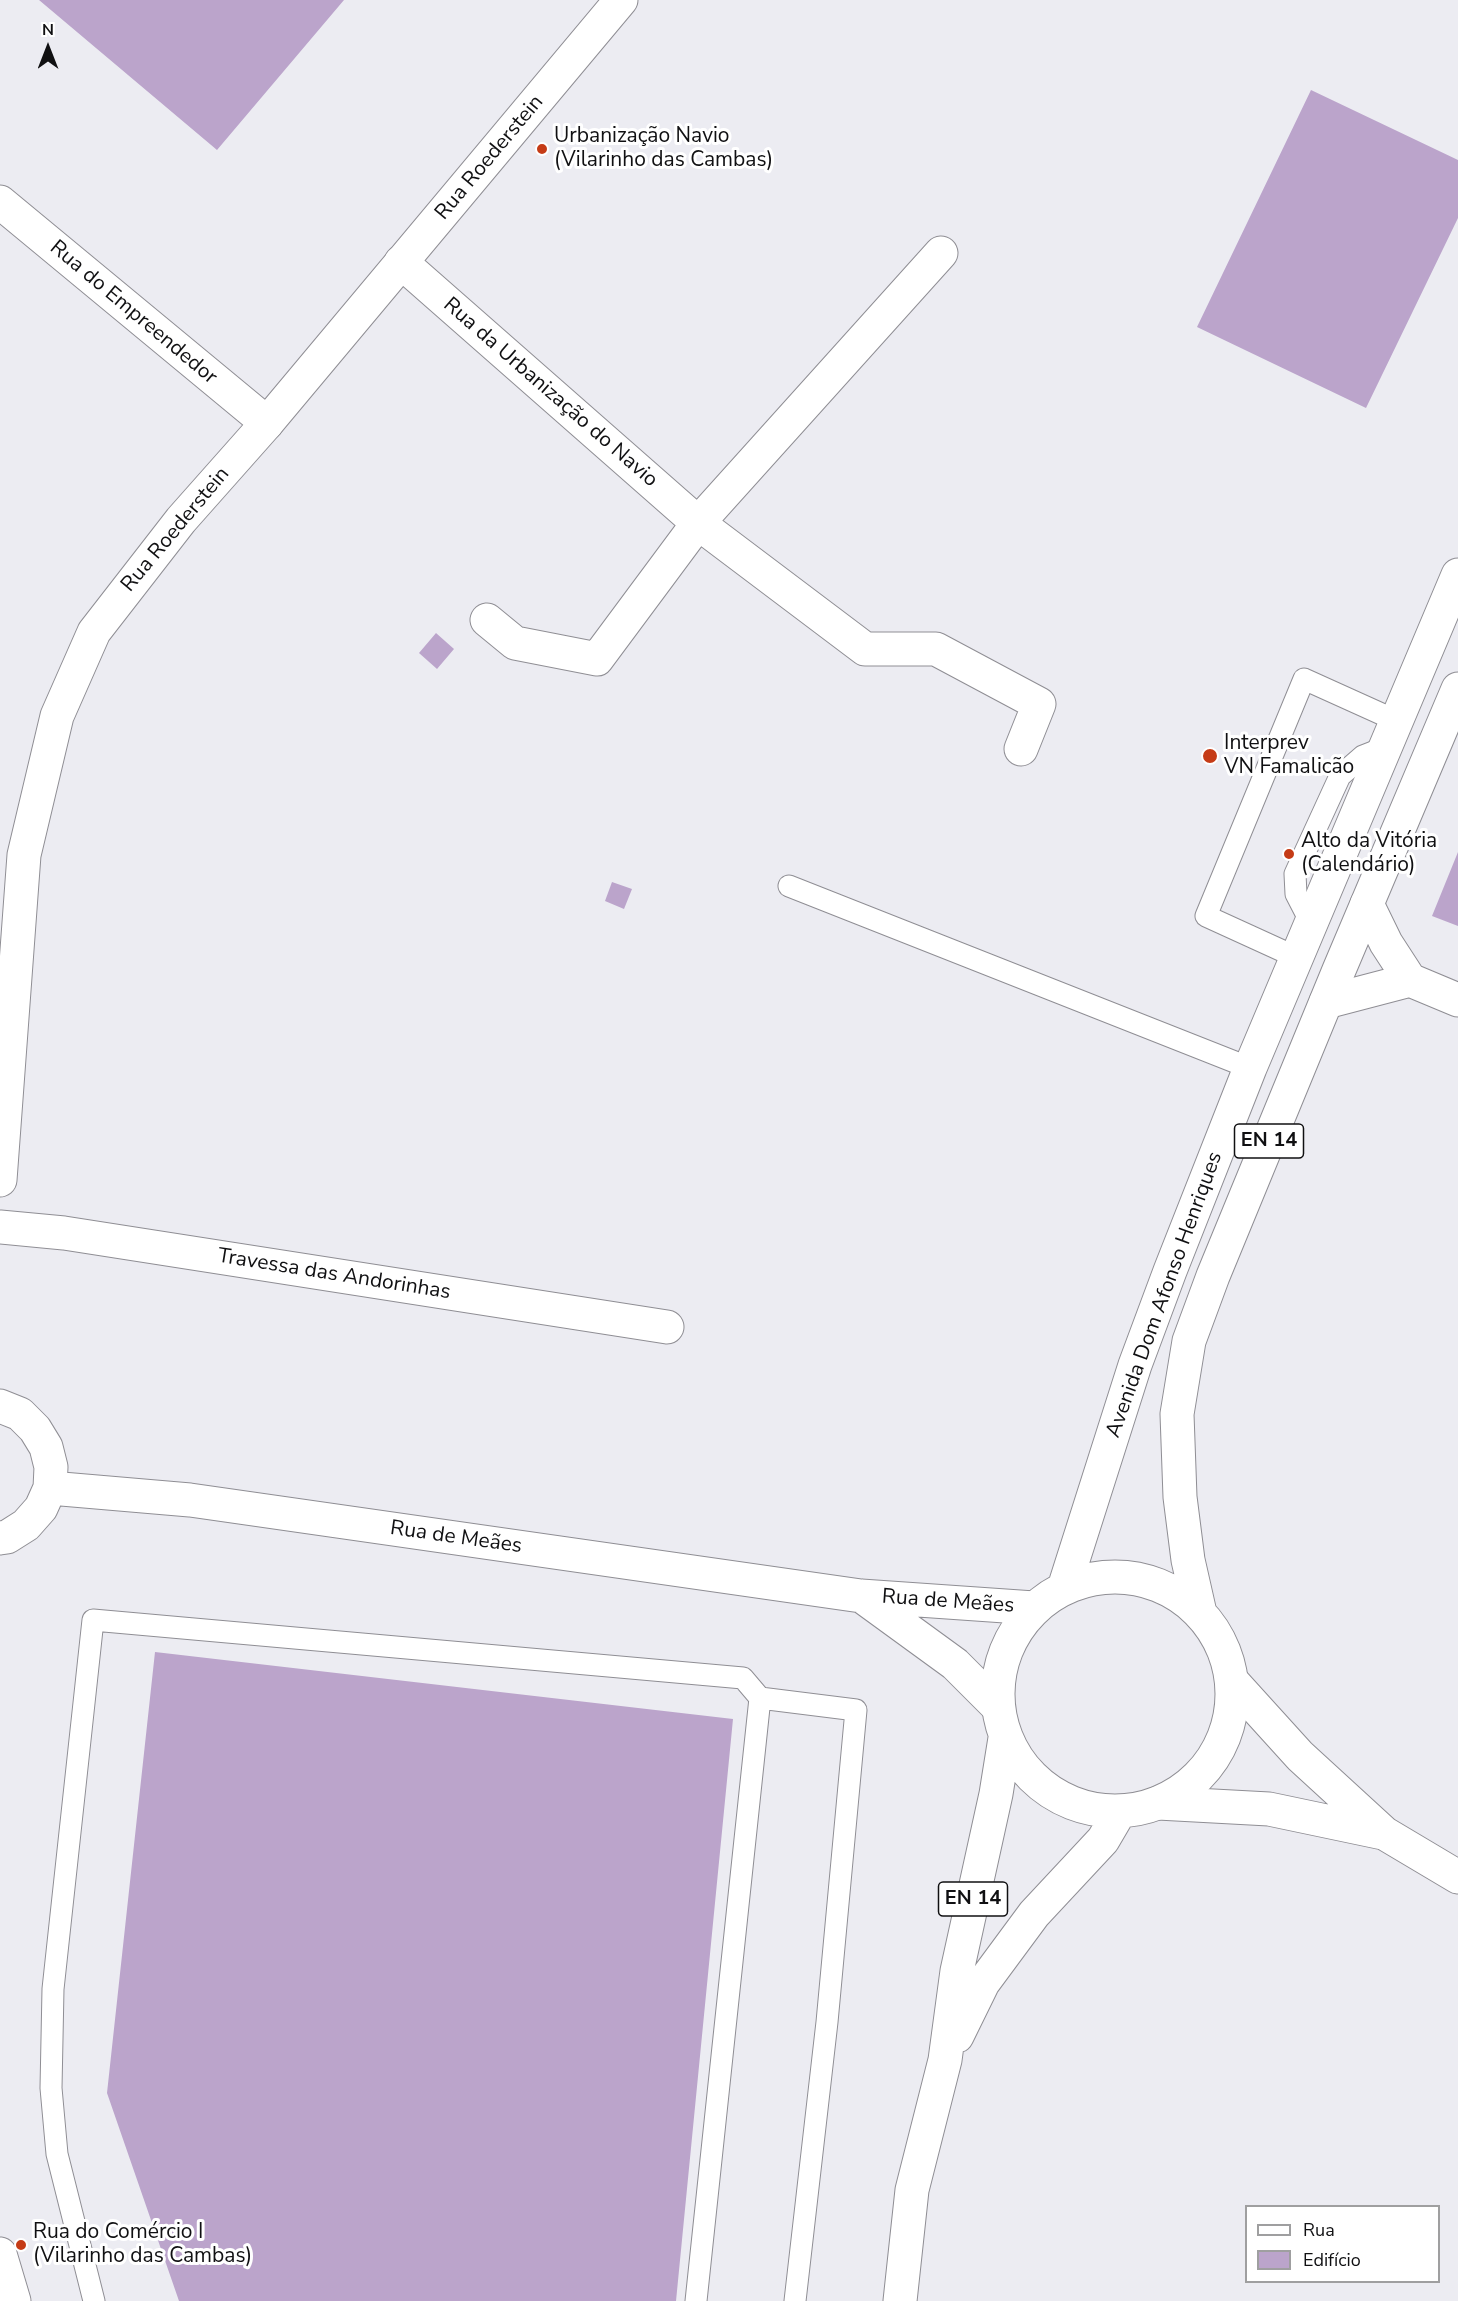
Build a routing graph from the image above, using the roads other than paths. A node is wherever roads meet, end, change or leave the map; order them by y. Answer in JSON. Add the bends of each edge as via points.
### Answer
{"nodes":[{"id":1,"x":621,"y":0,"type":"edge"},
{"id":2,"x":0,"y":202,"type":"edge"},
{"id":3,"x":941,"y":253,"type":"dead end"},
{"id":4,"x":401,"y":262,"type":"junction"},
{"id":5,"x":267,"y":423,"type":"junction"},
{"id":6,"x":698,"y":523,"type":"junction"},
{"id":7,"x":1458,"y":576,"type":"edge"},
{"id":8,"x":487,"y":620,"type":"dead end"},
{"id":9,"x":1458,"y":689,"type":"edge"},
{"id":10,"x":1391,"y":734,"type":"junction"},
{"id":11,"x":1021,"y":749,"type":"dead end"},
{"id":12,"x":789,"y":886,"type":"dead end"},
{"id":13,"x":1367,"y":904,"type":"junction"},
{"id":14,"x":1298,"y":958,"type":"junction"},
{"id":15,"x":1410,"y":980,"type":"junction"},
{"id":16,"x":1458,"y":1000,"type":"edge"},
{"id":17,"x":1326,"y":1002,"type":"junction"},
{"id":18,"x":1250,"y":1068,"type":"junction"},
{"id":19,"x":0,"y":1180,"type":"edge"},
{"id":20,"x":0,"y":1227,"type":"edge"},
{"id":21,"x":667,"y":1327,"type":"dead end"},
{"id":22,"x":0,"y":1406,"type":"edge"},
{"id":23,"x":50,"y":1488,"type":"junction"},
{"id":24,"x":0,"y":1538,"type":"edge"},
{"id":25,"x":1064,"y":1588,"type":"junction"},
{"id":26,"x":861,"y":1596,"type":"junction"},
{"id":27,"x":1034,"y":1608,"type":"junction"},
{"id":28,"x":1200,"y":1613,"type":"junction"},
{"id":29,"x":1232,"y":1681,"type":"junction"},
{"id":30,"x":760,"y":1698,"type":"junction"},
{"id":31,"x":997,"y":1706,"type":"junction"},
{"id":32,"x":1005,"y":1738,"type":"junction"},
{"id":33,"x":1158,"y":1803,"type":"junction"},
{"id":34,"x":1120,"y":1811,"type":"junction"},
{"id":35,"x":1384,"y":1833,"type":"junction"},
{"id":36,"x":1458,"y":1877,"type":"edge"},
{"id":37,"x":945,"y":2060,"type":"junction"},
{"id":38,"x":0,"y":2254,"type":"edge"},
{"id":39,"x":14,"y":2301,"type":"edge"},
{"id":40,"x":94,"y":2301,"type":"edge"},
{"id":41,"x":696,"y":2301,"type":"edge"},
{"id":42,"x":795,"y":2301,"type":"edge"},
{"id":43,"x":900,"y":2301,"type":"edge"}],
"edges":[{"from":1,"to":4,"type":"street","name":"Rua Roederstein"},
{"from":2,"to":5,"type":"street","name":"Rua do Empreendedor"},
{"from":3,"to":6,"type":"street"},
{"from":4,"to":5,"type":"street","name":"Rua Roederstein"},
{"from":4,"to":6,"type":"street","name":"Rua da Urbanização do Navio"},
{"from":5,"to":19,"type":"street","name":"Rua Roederstein","via":[[181,520],[94,632],[57,716],[24,855]]},
{"from":6,"to":8,"type":"street","via":[[597,659],[515,643]]},
{"from":6,"to":11,"type":"street","name":"Rua da Urbanização do Navio","via":[[865,649],[936,649],[1039,704]]},
{"from":7,"to":10,"type":"street","name":"Avenida Dom Afonso Henriques","number":"EN 14"},
{"from":9,"to":13,"type":"street","name":"Avenida Dom Afonso Henriques","number":"EN 14"},
{"from":10,"to":14,"type":"street","name":"Avenida Dom Afonso Henriques","number":"EN 14"},
{"from":10,"to":14,"type":"lane","via":[[1304,679],[1206,916]]},
{"from":12,"to":18,"type":"lane"},
{"from":13,"to":15,"type":"street","via":[[1386,944]]},
{"from":13,"to":17,"type":"street","name":"Avenida Dom Afonso Henriques","number":"EN 14"},
{"from":14,"to":18,"type":"street","name":"Avenida Dom Afonso Henriques","number":"EN 14"},
{"from":15,"to":16,"type":"street"},
{"from":15,"to":17,"type":"street"},
{"from":17,"to":28,"type":"street","name":"Avenida Dom Afonso Henriques","number":"EN 14","via":[[1189,1341],[1177,1414],[1180,1497]]},
{"from":18,"to":25,"type":"street","name":"Avenida Dom Afonso Henriques","number":"EN 14","via":[[1134,1365]]},
{"from":20,"to":21,"type":"street","name":"Travessa das Andorinhas","via":[[64,1233]]},
{"from":22,"to":23,"type":"street","via":[[20,1414],[35,1428],[51,1467]]},
{"from":23,"to":24,"type":"street","via":[[41,1508],[26,1525]]},
{"from":23,"to":26,"type":"street","name":"Rua de Meães","via":[[190,1500]]},
{"from":25,"to":27,"type":"street","number":"EN 14"},
{"from":25,"to":28,"type":"street","number":"EN 14","via":[[1099,1578],[1136,1578],[1170,1590]]},
{"from":26,"to":27,"type":"street","name":"Rua de Meães"},
{"from":26,"to":31,"type":"street","name":"Rua de Meães","via":[[955,1664]]},
{"from":27,"to":31,"type":"street","number":"EN 14","via":[[1012,1636],[999,1670]]},
{"from":28,"to":29,"type":"street","number":"EN 14","via":[[1222,1644]]},
{"from":29,"to":33,"type":"street","number":"EN 14","via":[[1230,1719],[1215,1754],[1191,1783]]},
{"from":29,"to":35,"type":"street","via":[[1300,1756]]},
{"from":30,"to":40,"type":"lane","via":[[743,1678],[93,1620],[53,1989],[51,2088],[57,2154]]},
{"from":30,"to":41,"type":"lane"},
{"from":30,"to":42,"type":"lane","via":[[856,1710],[827,2022]]},
{"from":31,"to":32,"type":"street","number":"EN 14"},
{"from":32,"to":34,"type":"street","number":"EN 14","via":[[1024,1769],[1052,1793],[1084,1807]]},
{"from":32,"to":37,"type":"street","number":"EN 14","via":[[957,1971]]},
{"from":33,"to":34,"type":"street","number":"EN 14"},
{"from":33,"to":35,"type":"street","via":[[1269,1809]]},
{"from":34,"to":37,"type":"street","number":"EN 14","via":[[1103,1840],[1034,1914],[983,1983]]},
{"from":35,"to":36,"type":"street"},
{"from":37,"to":43,"type":"street","number":"EN 14","via":[[912,2190]]},
{"from":38,"to":39,"type":"street"}]}
